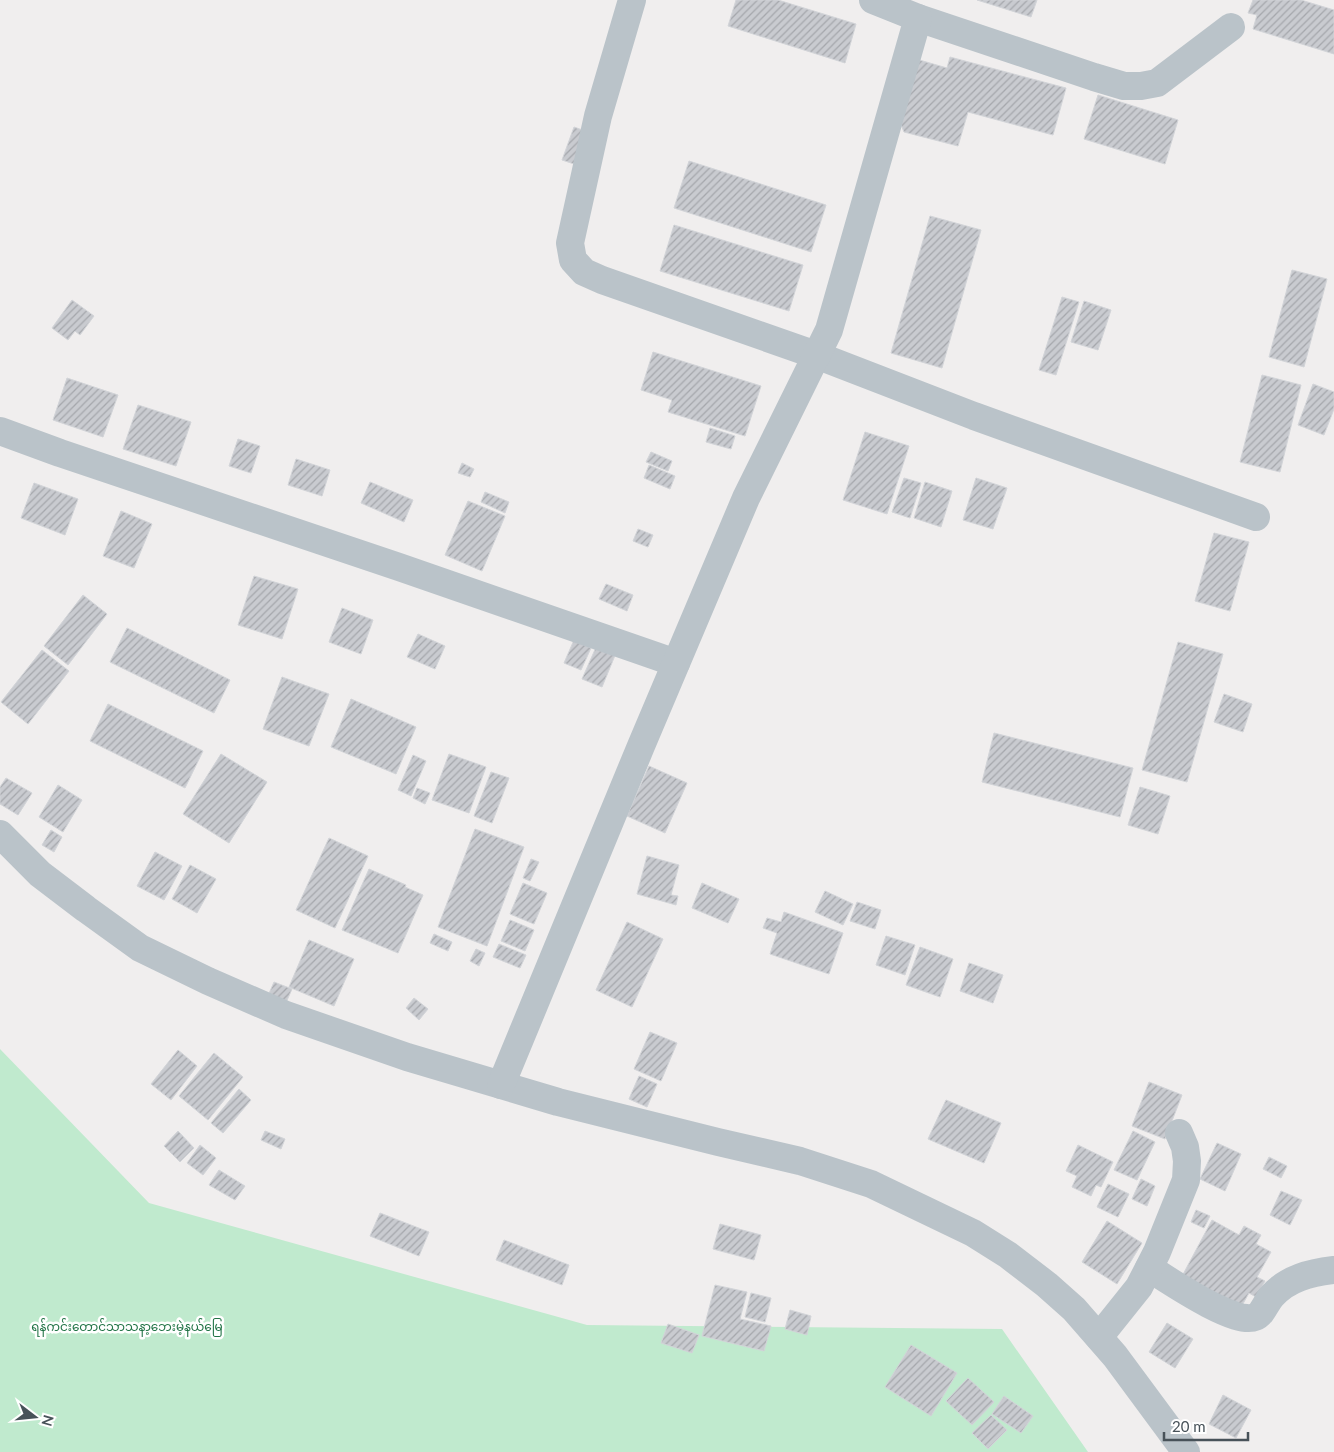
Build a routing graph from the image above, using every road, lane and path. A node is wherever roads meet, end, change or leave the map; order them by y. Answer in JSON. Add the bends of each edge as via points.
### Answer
{"nodes":[{"id":1,"x":632,"y":0,"type":"edge"},
{"id":2,"x":873,"y":0,"type":"edge"},
{"id":3,"x":918,"y":18,"type":"junction"},
{"id":4,"x":1231,"y":28,"type":"dead end"},
{"id":5,"x":816,"y":355,"type":"junction"},
{"id":6,"x":0,"y":431,"type":"edge"},
{"id":7,"x":1256,"y":517,"type":"dead end"},
{"id":8,"x":676,"y":663,"type":"junction"},
{"id":9,"x":0,"y":834,"type":"edge"},
{"id":10,"x":501,"y":1085,"type":"junction"},
{"id":11,"x":1179,"y":1133,"type":"dead end"},
{"id":12,"x":1149,"y":1268,"type":"junction"},
{"id":13,"x":1334,"y":1270,"type":"edge"},
{"id":14,"x":1099,"y":1337,"type":"junction"},
{"id":15,"x":1186,"y":1452,"type":"edge"}],
"edges":[{"from":1,"to":5,"type":"street","via":[[598,116],[570,243],[573,260],[584,272],[602,280]]},
{"from":2,"to":3,"type":"street"},
{"from":3,"to":4,"type":"street","via":[[1124,86],[1157,83]]},
{"from":3,"to":5,"type":"street","via":[[829,330]]},
{"from":5,"to":7,"type":"street","via":[[974,416]]},
{"from":5,"to":8,"type":"street","via":[[746,498]]},
{"from":6,"to":8,"type":"street"},
{"from":8,"to":10,"type":"street"},
{"from":9,"to":10,"type":"street","via":[[40,874],[140,948],[295,1018]]},
{"from":10,"to":14,"type":"street","via":[[800,1161],[871,1184],[973,1233],[1008,1255],[1074,1309]]},
{"from":11,"to":12,"type":"street","via":[[1187,1161],[1186,1180]]},
{"from":12,"to":13,"type":"street","via":[[1214,1307],[1246,1319],[1258,1316],[1284,1285],[1314,1273]]},
{"from":12,"to":14,"type":"street","via":[[1139,1287]]},
{"from":14,"to":15,"type":"street"}]}
